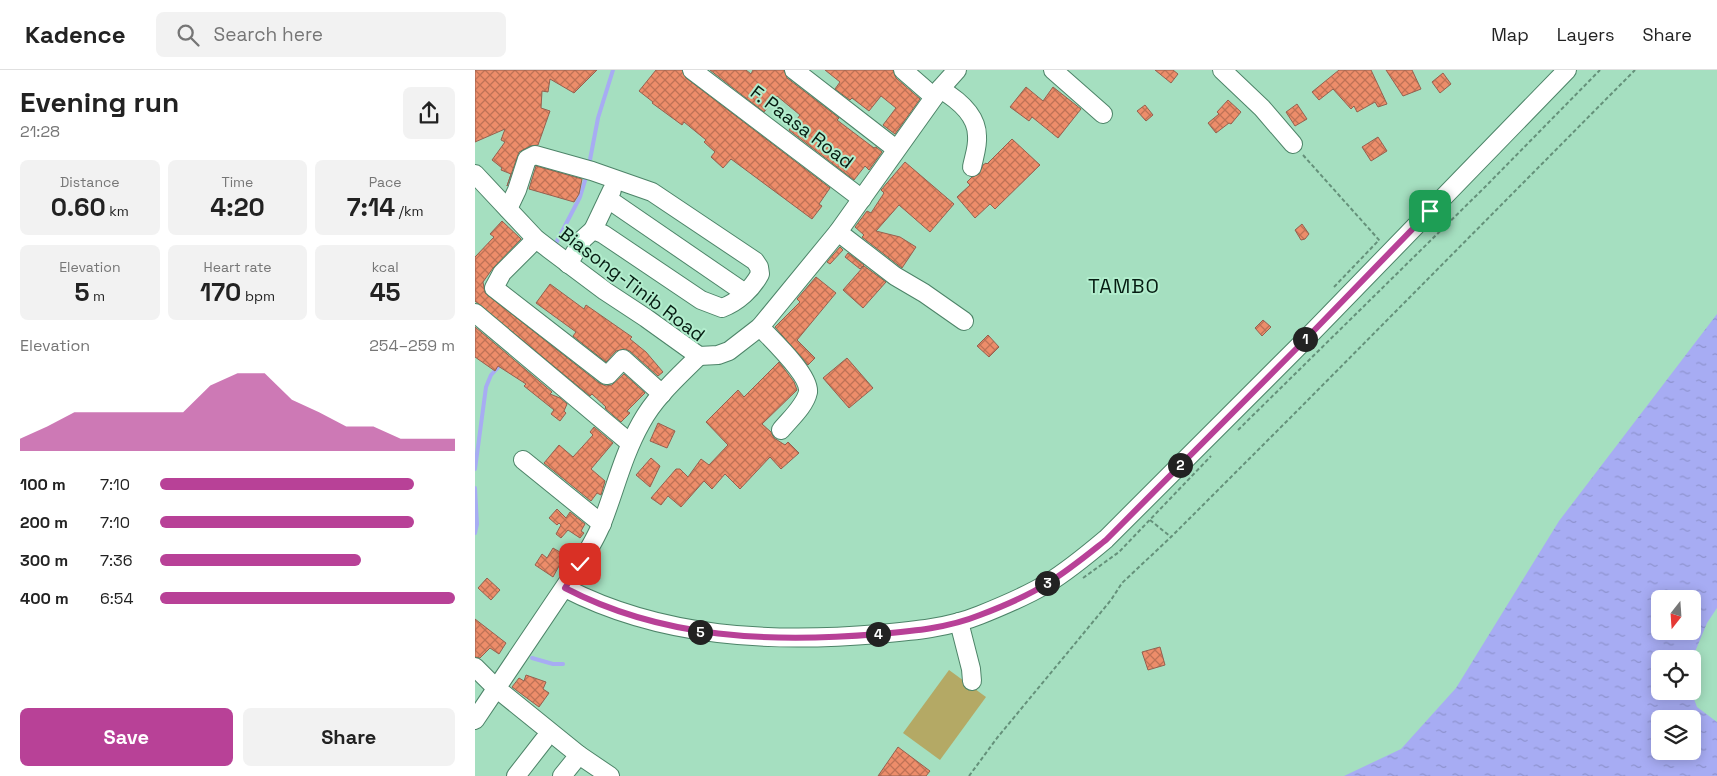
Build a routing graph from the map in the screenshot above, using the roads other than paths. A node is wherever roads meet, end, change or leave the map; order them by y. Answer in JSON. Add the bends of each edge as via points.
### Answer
{"nodes":[{"id":1,"x":692,"y":70,"type":"edge"},
{"id":2,"x":794,"y":70,"type":"edge"},
{"id":3,"x":903,"y":70,"type":"edge"},
{"id":4,"x":957,"y":70,"type":"edge"},
{"id":5,"x":1053,"y":70,"type":"edge"},
{"id":6,"x":1222,"y":70,"type":"edge"},
{"id":7,"x":1567,"y":70,"type":"edge"},
{"id":8,"x":937,"y":93,"type":"junction"},
{"id":9,"x":1103,"y":114,"type":"dead end"},
{"id":10,"x":1293,"y":144,"type":"road end"},
{"id":11,"x":896,"y":149,"type":"junction"},
{"id":12,"x":972,"y":167,"type":"dead end"},
{"id":13,"x":475,"y":174,"type":"edge"},
{"id":14,"x":617,"y":180,"type":"junction"},
{"id":15,"x":608,"y":199,"type":"junction"},
{"id":16,"x":862,"y":199,"type":"junction"},
{"id":17,"x":507,"y":209,"type":"junction"},
{"id":18,"x":593,"y":230,"type":"junction"},
{"id":19,"x":838,"y":232,"type":"junction"},
{"id":20,"x":536,"y":239,"type":"junction"},
{"id":21,"x":568,"y":264,"type":"junction"},
{"id":22,"x":745,"y":294,"type":"junction"},
{"id":23,"x":475,"y":313,"type":"edge"},
{"id":24,"x":964,"y":321,"type":"dead end"},
{"id":25,"x":760,"y":327,"type":"junction"},
{"id":26,"x":699,"y":356,"type":"junction"},
{"id":27,"x":662,"y":394,"type":"junction"},
{"id":28,"x":781,"y":430,"type":"dead end"},
{"id":29,"x":631,"y":442,"type":"junction"},
{"id":30,"x":523,"y":460,"type":"dead end"},
{"id":31,"x":602,"y":524,"type":"junction"},
{"id":32,"x":565,"y":588,"type":"junction"},
{"id":33,"x":959,"y":622,"type":"junction"},
{"id":34,"x":475,"y":667,"type":"edge"},
{"id":35,"x":972,"y":680,"type":"dead end"},
{"id":36,"x":493,"y":694,"type":"junction"},
{"id":37,"x":475,"y":720,"type":"edge"},
{"id":38,"x":544,"y":740,"type":"junction"},
{"id":39,"x":571,"y":765,"type":"edge"},
{"id":40,"x":516,"y":776,"type":"edge"},
{"id":41,"x":588,"y":776,"type":"edge"},
{"id":42,"x":610,"y":776,"type":"edge"}],
"edges":[{"from":1,"to":16,"type":"street","name":"F. Paasa Road"},
{"from":2,"to":11,"type":"street"},
{"from":3,"to":8,"type":"street"},
{"from":4,"to":8,"type":"street"},
{"from":5,"to":9,"type":"street"},
{"from":6,"to":10,"type":"street","via":[[1262,108]]},
{"from":7,"to":33,"type":"street","via":[[1384,246],[1106,540],[1047,584]]},
{"from":8,"to":11,"type":"street"},
{"from":8,"to":12,"type":"street","via":[[957,100],[975,124],[977,135]]},
{"from":11,"to":16,"type":"street"},
{"from":13,"to":17,"type":"street","name":"Biasong-Tinib Road"},
{"from":14,"to":15,"type":"street"},
{"from":14,"to":17,"type":"street","via":[[531,155]]},
{"from":14,"to":22,"type":"street","via":[[651,192],[755,261],[760,274]]},
{"from":15,"to":18,"type":"street"},
{"from":15,"to":22,"type":"street"},
{"from":16,"to":19,"type":"street"},
{"from":17,"to":20,"type":"street","name":"Biasong-Tinib Road"},
{"from":18,"to":21,"type":"street"},
{"from":18,"to":22,"type":"street","via":[[716,307],[726,306]]},
{"from":19,"to":24,"type":"street","via":[[895,276]]},
{"from":19,"to":25,"type":"street"},
{"from":20,"to":21,"type":"street","name":"Biasong-Tinib Road"},
{"from":20,"to":27,"type":"street","via":[[502,273],[495,288],[606,375],[623,359]]},
{"from":21,"to":26,"type":"street","name":"Biasong-Tinib Road"},
{"from":23,"to":29,"type":"street"},
{"from":25,"to":26,"type":"street","via":[[729,351]]},
{"from":25,"to":28,"type":"street","via":[[793,362],[807,388],[802,405]]},
{"from":26,"to":27,"type":"street","name":"Biasong-Tinib Road"},
{"from":27,"to":29,"type":"street","name":"Biasong-Tinib Road"},
{"from":29,"to":31,"type":"street","name":"Biasong-Tinib Road"},
{"from":30,"to":31,"type":"street"},
{"from":31,"to":32,"type":"street","name":"Biasong-Tinib Road"},
{"from":32,"to":33,"type":"street","via":[[635,617],[712,634],[778,638],[848,637],[905,632]]},
{"from":32,"to":36,"type":"street","name":"Biasong-Tinib Road"},
{"from":33,"to":35,"type":"street"},
{"from":34,"to":36,"type":"street"},
{"from":36,"to":37,"type":"street","name":"Biasong-Tinib Road"},
{"from":36,"to":38,"type":"street"},
{"from":36,"to":39,"type":"street"},
{"from":38,"to":39,"type":"street"},
{"from":38,"to":40,"type":"street"},
{"from":39,"to":41,"type":"street"},
{"from":39,"to":42,"type":"street"}]}
